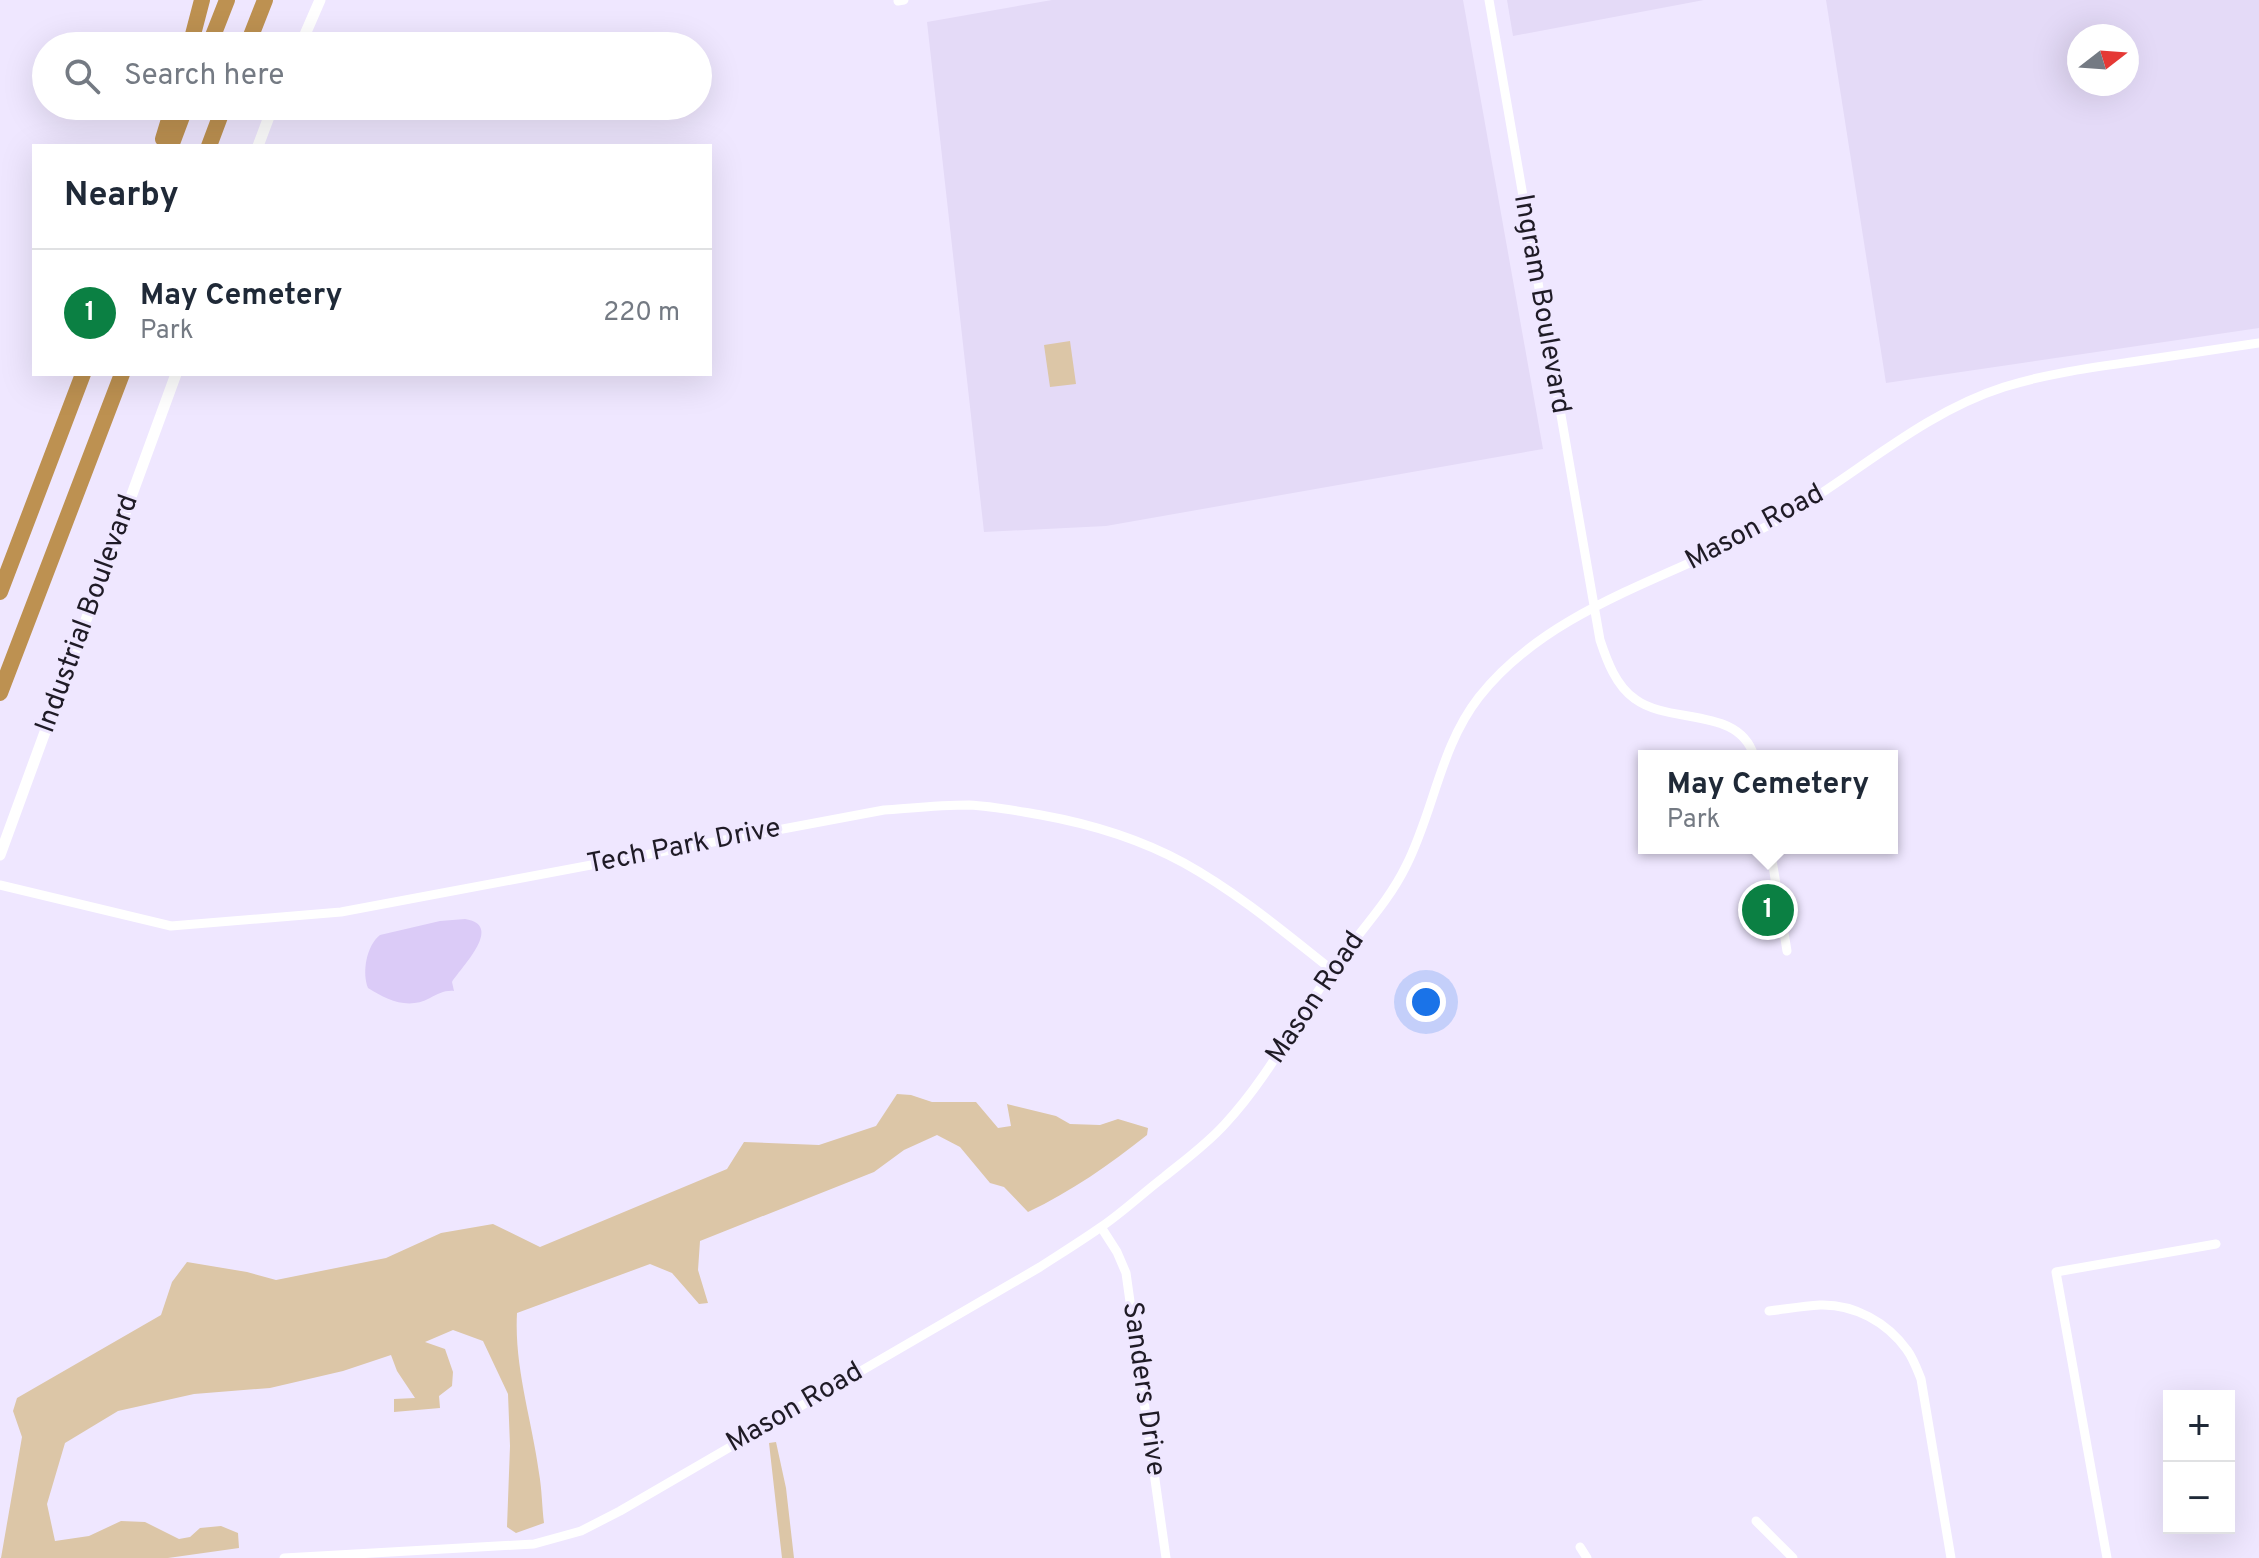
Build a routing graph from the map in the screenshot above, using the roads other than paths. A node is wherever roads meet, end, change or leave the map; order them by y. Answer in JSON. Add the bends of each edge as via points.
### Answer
{"nodes":[{"id":1,"x":202,"y":0,"type":"edge"},
{"id":2,"x":227,"y":0,"type":"edge"},
{"id":3,"x":265,"y":0,"type":"edge"},
{"id":4,"x":320,"y":0,"type":"edge"},
{"id":5,"x":1489,"y":0,"type":"edge"},
{"id":6,"x":194,"y":32,"type":"edge"},
{"id":7,"x":214,"y":32,"type":"edge"},
{"id":8,"x":252,"y":32,"type":"edge"},
{"id":9,"x":306,"y":32,"type":"edge"},
{"id":10,"x":169,"y":120,"type":"edge"},
{"id":11,"x":181,"y":120,"type":"edge"},
{"id":12,"x":219,"y":120,"type":"edge"},
{"id":13,"x":268,"y":120,"type":"edge"},
{"id":14,"x":163,"y":144,"type":"edge"},
{"id":15,"x":172,"y":144,"type":"edge"},
{"id":16,"x":210,"y":144,"type":"edge"},
{"id":17,"x":259,"y":144,"type":"edge"},
{"id":18,"x":2259,"y":343,"type":"edge"},
{"id":19,"x":82,"y":376,"type":"edge"},
{"id":20,"x":121,"y":376,"type":"edge"},
{"id":21,"x":175,"y":376,"type":"edge"},
{"id":22,"x":0,"y":592,"type":"edge"},
{"id":23,"x":1593,"y":608,"type":"junction"},
{"id":24,"x":0,"y":693,"type":"edge"},
{"id":25,"x":1752,"y":750,"type":"edge"},
{"id":26,"x":1771,"y":854,"type":"edge"},
{"id":27,"x":0,"y":855,"type":"edge"},
{"id":28,"x":0,"y":885,"type":"edge"},
{"id":29,"x":1787,"y":951,"type":"dead end"},
{"id":30,"x":1332,"y":970,"type":"junction"},
{"id":31,"x":1101,"y":1227,"type":"junction"},
{"id":32,"x":2216,"y":1244,"type":"dead end"},
{"id":33,"x":1769,"y":1311,"type":"dead end"},
{"id":34,"x":1756,"y":1521,"type":"dead end"},
{"id":35,"x":1580,"y":1547,"type":"dead end"},
{"id":36,"x":284,"y":1558,"type":"edge"},
{"id":37,"x":1166,"y":1558,"type":"edge"},
{"id":38,"x":1587,"y":1558,"type":"edge"},
{"id":39,"x":1793,"y":1558,"type":"edge"},
{"id":40,"x":1951,"y":1558,"type":"edge"},
{"id":41,"x":2107,"y":1558,"type":"edge"}],
"edges":[{"from":1,"to":6,"type":"highway"},
{"from":2,"to":7,"type":"highway"},
{"from":3,"to":8,"type":"highway"},
{"from":4,"to":9,"type":"street"},
{"from":5,"to":23,"type":"street","name":"Ingram Boulevard"},
{"from":10,"to":14,"type":"highway"},
{"from":11,"to":15,"type":"highway"},
{"from":12,"to":16,"type":"highway"},
{"from":13,"to":17,"type":"street"},
{"from":18,"to":23,"type":"street","name":"Mason Road","via":[[2067,373],[1976,397],[1770,525]]},
{"from":19,"to":22,"type":"highway"},
{"from":20,"to":24,"type":"highway"},
{"from":21,"to":27,"type":"street","name":"Industrial Boulevard"},
{"from":23,"to":25,"type":"street","name":"Ingram Boulevard","via":[[1608,664],[1635,700],[1663,713],[1722,723],[1749,742]]},
{"from":23,"to":30,"type":"street","name":"Mason Road","via":[[1524,651],[1478,698],[1442,764],[1404,871]]},
{"from":26,"to":29,"type":"street"},
{"from":28,"to":30,"type":"street","name":"Tech Park Drive","via":[[171,926],[341,912],[884,810],[970,805],[1066,820],[1167,855],[1254,908]]},
{"from":30,"to":31,"type":"street","name":"Mason Road","via":[[1224,1125]]},
{"from":31,"to":36,"type":"street","name":"Mason Road","via":[[581,1531],[534,1544]]},
{"from":31,"to":37,"type":"street","name":"Sanders Drive","via":[[1126,1273]]},
{"from":32,"to":41,"type":"street","via":[[2056,1272]]},
{"from":33,"to":40,"type":"street","via":[[1845,1307],[1880,1323],[1909,1352],[1921,1379]]},
{"from":34,"to":39,"type":"street"},
{"from":35,"to":38,"type":"street"}]}
